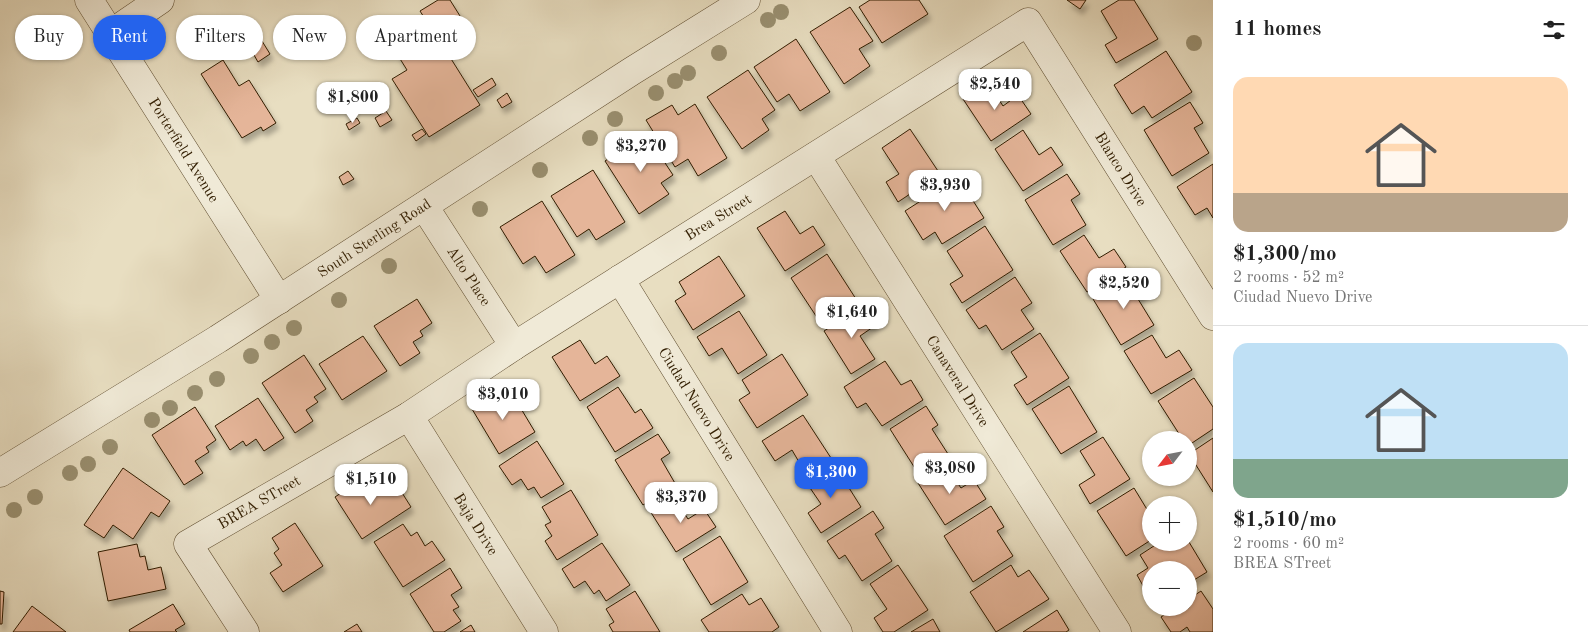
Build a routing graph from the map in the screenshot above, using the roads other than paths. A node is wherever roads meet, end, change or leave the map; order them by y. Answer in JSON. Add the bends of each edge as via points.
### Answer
{"nodes":[{"id":1,"x":89,"y":0,"type":"edge"},
{"id":2,"x":160,"y":0,"type":"edge"},
{"id":3,"x":746,"y":0,"type":"edge"},
{"id":4,"x":98,"y":15,"type":"edge"},
{"id":5,"x":138,"y":15,"type":"edge"},
{"id":6,"x":1028,"y":22,"type":"joint"},
{"id":7,"x":127,"y":60,"type":"edge"},
{"id":8,"x":816,"y":156,"type":"junction"},
{"id":9,"x":424,"y":206,"type":"junction"},
{"id":10,"x":620,"y":279,"type":"junction"},
{"id":11,"x":279,"y":300,"type":"junction"},
{"id":12,"x":1213,"y":316,"type":"edge"},
{"id":13,"x":514,"y":346,"type":"junction"},
{"id":14,"x":409,"y":416,"type":"junction"},
{"id":15,"x":0,"y":473,"type":"edge"},
{"id":16,"x":245,"y":632,"type":"edge"},
{"id":17,"x":544,"y":632,"type":"edge"},
{"id":18,"x":838,"y":632,"type":"edge"},
{"id":19,"x":1118,"y":632,"type":"edge"}],
"edges":[{"from":1,"to":4,"type":"street","name":"Porterfield Avenue"},
{"from":2,"to":5,"type":"street"},
{"from":3,"to":9,"type":"street","name":"South Sterling Road"},
{"from":6,"to":8,"type":"street","name":"Brea Street"},
{"from":6,"to":12,"type":"street","name":"Blanco Drive"},
{"from":7,"to":11,"type":"street","name":"Porterfield Avenue"},
{"from":8,"to":10,"type":"street","name":"Brea Street"},
{"from":8,"to":19,"type":"street","name":"Canaveral Drive"},
{"from":9,"to":11,"type":"street","name":"South Sterling Road"},
{"from":9,"to":13,"type":"street","name":"Alto Place"},
{"from":10,"to":13,"type":"street","name":"Brea Street"},
{"from":10,"to":18,"type":"street","name":"Ciudad Nuevo Drive"},
{"from":11,"to":15,"type":"street","name":"South Sterling Road"},
{"from":13,"to":14,"type":"street","name":"Brea Street"},
{"from":14,"to":16,"type":"street","name":"BREA STreet","via":[[188,544]]},
{"from":14,"to":17,"type":"street","name":"Baja Drive"}]}
